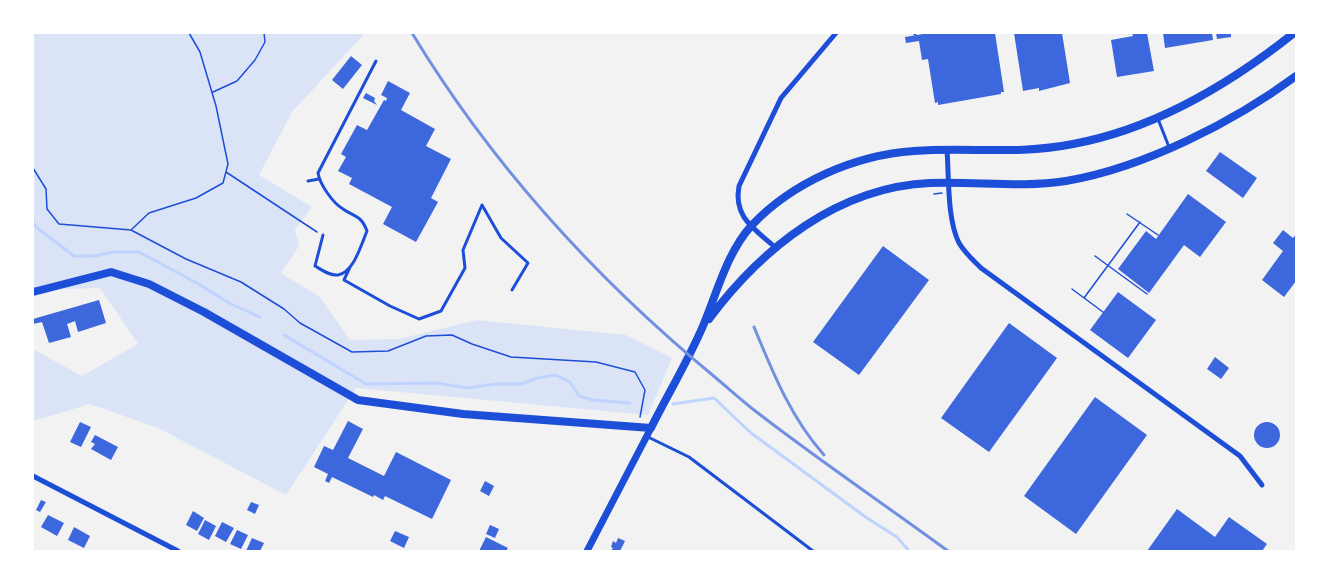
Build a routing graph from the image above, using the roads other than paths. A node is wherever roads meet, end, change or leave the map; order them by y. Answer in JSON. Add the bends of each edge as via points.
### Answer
{"nodes":[{"id":1,"x":836,"y":33,"type":"edge"},
{"id":2,"x":1294,"y":33,"type":"edge"},
{"id":3,"x":376,"y":61,"type":"dead end"},
{"id":4,"x":1296,"y":76,"type":"edge"},
{"id":5,"x":1157,"y":117,"type":"junction"},
{"id":6,"x":1169,"y":148,"type":"junction"},
{"id":7,"x":947,"y":150,"type":"junction"},
{"id":8,"x":319,"y":180,"type":"junction"},
{"id":9,"x":308,"y":181,"type":"dead end"},
{"id":10,"x":949,"y":183,"type":"junction"},
{"id":11,"x":752,"y":225,"type":"junction"},
{"id":12,"x":322,"y":235,"type":"road end"},
{"id":13,"x":776,"y":248,"type":"junction"},
{"id":14,"x":350,"y":267,"type":"junction"},
{"id":15,"x":512,"y":290,"type":"dead end"},
{"id":16,"x":33,"y":291,"type":"edge"},
{"id":17,"x":702,"y":327,"type":"junction"},
{"id":18,"x":651,"y":428,"type":"junction"},
{"id":19,"x":646,"y":436,"type":"junction"},
{"id":20,"x":33,"y":476,"type":"edge"},
{"id":21,"x":1262,"y":485,"type":"dead end"},
{"id":22,"x":178,"y":551,"type":"edge"},
{"id":23,"x":587,"y":551,"type":"edge"},
{"id":24,"x":813,"y":551,"type":"edge"}],
"edges":[{"from":1,"to":11,"type":"street","via":[[781,98],[744,174],[738,206]]},
{"from":2,"to":5,"type":"main road","via":[[1221,84]]},
{"from":3,"to":8,"type":"lane","via":[[318,173]]},
{"from":4,"to":6,"type":"main road"},
{"from":5,"to":6,"type":"lane"},
{"from":5,"to":7,"type":"main road","via":[[1109,135],[1056,147]]},
{"from":6,"to":10,"type":"main road","via":[[1119,168],[1065,181],[1020,185]]},
{"from":7,"to":10,"type":"street"},
{"from":7,"to":11,"type":"main road","via":[[896,152],[845,166],[796,190]]},
{"from":8,"to":9,"type":"lane"},
{"from":8,"to":14,"type":"lane","via":[[338,204],[363,220],[367,231]]},
{"from":10,"to":13,"type":"main road","via":[[903,185],[852,200],[820,215]]},
{"from":10,"to":21,"type":"street","via":[[953,226],[968,256],[1240,456]]},
{"from":11,"to":13,"type":"street"},
{"from":11,"to":17,"type":"main road","via":[[739,243]]},
{"from":12,"to":14,"type":"lane","via":[[315,266],[339,275]]},
{"from":13,"to":17,"type":"main road","via":[[726,296]]},
{"from":14,"to":15,"type":"lane","via":[[344,280],[390,306],[419,319],[441,311],[465,268],[463,250],[482,205],[501,238],[528,263]]},
{"from":16,"to":18,"type":"main road","via":[[111,272],[149,284],[358,400],[463,414]]},
{"from":17,"to":18,"type":"main road"},
{"from":18,"to":19,"type":"street"},
{"from":19,"to":23,"type":"street"},
{"from":19,"to":24,"type":"lane","via":[[688,457]]},
{"from":20,"to":22,"type":"street"}]}
